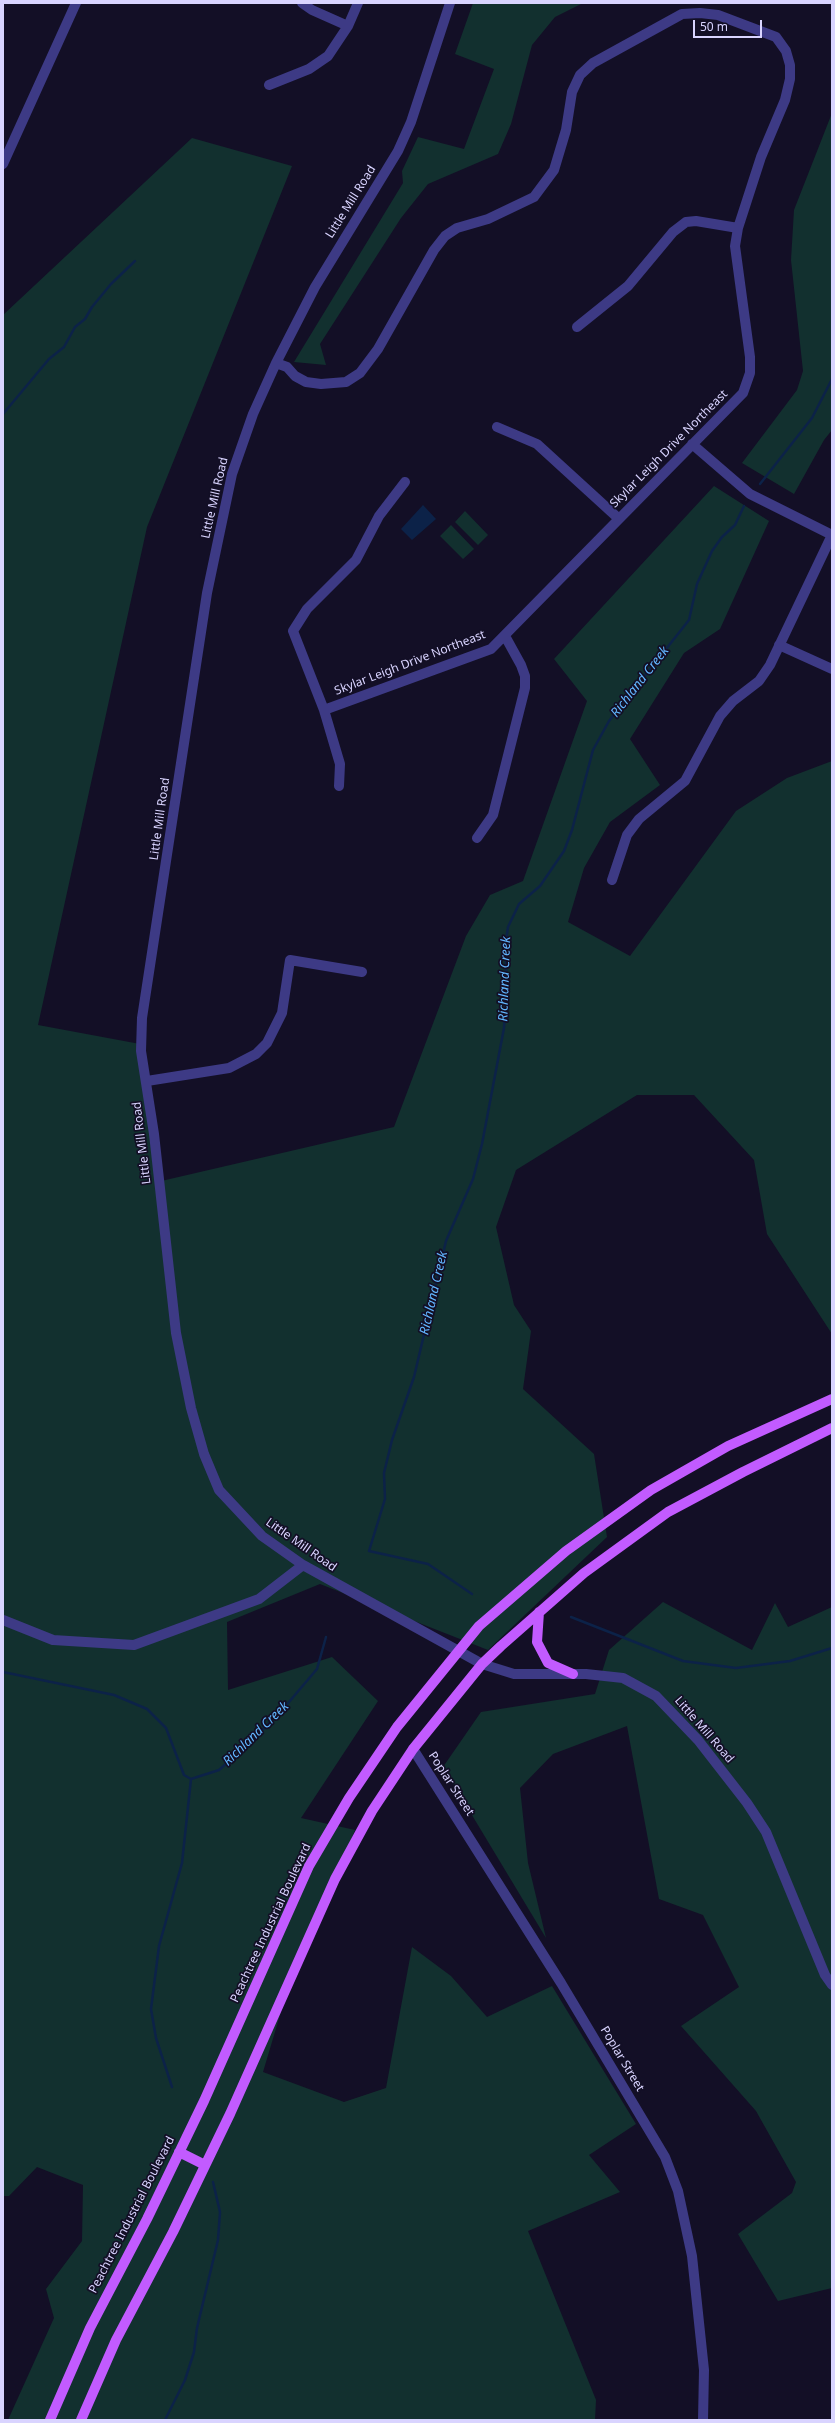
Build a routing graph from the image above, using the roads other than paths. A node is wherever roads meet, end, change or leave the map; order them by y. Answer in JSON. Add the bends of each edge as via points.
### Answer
{"nodes":[{"id":1,"x":76,"y":3,"type":"edge"},
{"id":2,"x":302,"y":3,"type":"edge"},
{"id":3,"x":358,"y":3,"type":"edge"},
{"id":4,"x":450,"y":3,"type":"edge"},
{"id":5,"x":348,"y":26,"type":"junction"},
{"id":6,"x":269,"y":85,"type":"dead end"},
{"id":7,"x":3,"y":164,"type":"edge"},
{"id":8,"x":738,"y":228,"type":"junction"},
{"id":9,"x":577,"y":327,"type":"dead end"},
{"id":10,"x":276,"y":363,"type":"junction"},
{"id":11,"x":497,"y":427,"type":"dead end"},
{"id":12,"x":692,"y":444,"type":"junction"},
{"id":13,"x":405,"y":482,"type":"dead end"},
{"id":14,"x":618,"y":518,"type":"junction"},
{"id":15,"x":832,"y":535,"type":"edge"},
{"id":16,"x":506,"y":636,"type":"junction"},
{"id":17,"x":779,"y":645,"type":"junction"},
{"id":18,"x":832,"y":669,"type":"edge"},
{"id":19,"x":324,"y":710,"type":"junction"},
{"id":20,"x":339,"y":786,"type":"dead end"},
{"id":21,"x":477,"y":838,"type":"dead end"},
{"id":22,"x":612,"y":880,"type":"dead end"},
{"id":23,"x":362,"y":972,"type":"dead end"},
{"id":24,"x":147,"y":1081,"type":"junction"},
{"id":25,"x":832,"y":1399,"type":"edge"},
{"id":26,"x":832,"y":1428,"type":"edge"},
{"id":27,"x":303,"y":1565,"type":"junction"},
{"id":28,"x":538,"y":1612,"type":"junction"},
{"id":29,"x":3,"y":1620,"type":"edge"},
{"id":30,"x":459,"y":1650,"type":"junction"},
{"id":31,"x":482,"y":1664,"type":"junction"},
{"id":32,"x":574,"y":1674,"type":"junction"},
{"id":33,"x":413,"y":1749,"type":"junction"},
{"id":34,"x":832,"y":1985,"type":"edge"},
{"id":35,"x":179,"y":2152,"type":"junction"},
{"id":36,"x":205,"y":2165,"type":"junction"},
{"id":37,"x":50,"y":2420,"type":"edge"},
{"id":38,"x":81,"y":2420,"type":"edge"},
{"id":39,"x":703,"y":2420,"type":"edge"}],
"edges":[{"from":1,"to":7,"type":"street"},
{"from":2,"to":5,"type":"street"},
{"from":3,"to":5,"type":"street"},
{"from":4,"to":10,"type":"street","name":"Little Mill Road","via":[[411,122],[315,287]]},
{"from":5,"to":6,"type":"street","via":[[328,56],[309,69]]},
{"from":8,"to":9,"type":"street","via":[[696,221],[686,222],[673,232],[628,286]]},
{"from":8,"to":10,"type":"street","name":"Skylar Leigh Drive Northeast","via":[[761,157],[785,100],[790,65],[786,51],[776,37],[718,15],[682,14],[594,63],[580,75],[572,92],[566,130],[554,170],[534,197],[488,219],[457,228],[445,236],[434,250],[378,349],[360,374],[346,382],[321,384],[306,382],[295,376],[287,367]]},
{"from":8,"to":12,"type":"street","name":"Skylar Leigh Drive Northeast","via":[[735,246],[750,373],[743,393]]},
{"from":10,"to":24,"type":"street","name":"Little Mill Road","via":[[253,414],[232,474],[207,593],[142,1018],[141,1051]]},
{"from":11,"to":14,"type":"street","via":[[537,444]]},
{"from":12,"to":14,"type":"street","name":"Skylar Leigh Drive Northeast"},
{"from":12,"to":15,"type":"street","via":[[750,494]]},
{"from":13,"to":19,"type":"street","via":[[379,516],[356,560],[307,609],[293,631]]},
{"from":14,"to":16,"type":"street","name":"Skylar Leigh Drive Northeast"},
{"from":15,"to":17,"type":"street"},
{"from":16,"to":19,"type":"street","name":"Skylar Leigh Drive Northeast","via":[[491,649]]},
{"from":16,"to":21,"type":"street","via":[[521,665],[525,676],[525,688],[493,815]]},
{"from":17,"to":18,"type":"street"},
{"from":17,"to":22,"type":"street","via":[[759,681],[733,701],[720,716],[684,781],[639,819],[627,835]]},
{"from":19,"to":20,"type":"street","via":[[340,764]]},
{"from":23,"to":24,"type":"street","via":[[290,960],[282,1013],[267,1043],[256,1054],[230,1068]]},
{"from":24,"to":27,"type":"street","name":"Little Mill Road","via":[[176,1333],[191,1408],[204,1454],[219,1490],[262,1536]]},
{"from":25,"to":30,"type":"main road","name":"Peachtree Industrial Boulevard","via":[[728,1446],[645,1494],[566,1551],[479,1626]]},
{"from":26,"to":28,"type":"main road","via":[[668,1512],[584,1573]]},
{"from":27,"to":29,"type":"street","via":[[259,1599],[134,1646],[53,1640]]},
{"from":27,"to":30,"type":"street","name":"Little Mill Road"},
{"from":28,"to":31,"type":"main road"},
{"from":28,"to":32,"type":"main road","via":[[537,1642],[548,1663]]},
{"from":30,"to":31,"type":"street","name":"Little Mill Road"},
{"from":30,"to":35,"type":"main road","name":"Peachtree Industrial Boulevard","via":[[398,1727],[349,1798],[309,1866]]},
{"from":31,"to":32,"type":"street","name":"Little Mill Road","via":[[514,1674]]},
{"from":31,"to":33,"type":"main road"},
{"from":32,"to":34,"type":"street","name":"Little Mill Road","via":[[623,1678],[656,1696],[698,1740],[766,1832],[825,1975]]},
{"from":33,"to":36,"type":"main road","via":[[372,1811],[335,1879]]},
{"from":33,"to":39,"type":"street","name":"Poplar Street","via":[[561,1983],[664,2157],[678,2191],[692,2256],[704,2370]]},
{"from":35,"to":36,"type":"main road"},
{"from":35,"to":37,"type":"main road","name":"Peachtree Industrial Boulevard","via":[[90,2328]]},
{"from":36,"to":38,"type":"main road","via":[[116,2340]]}]}
